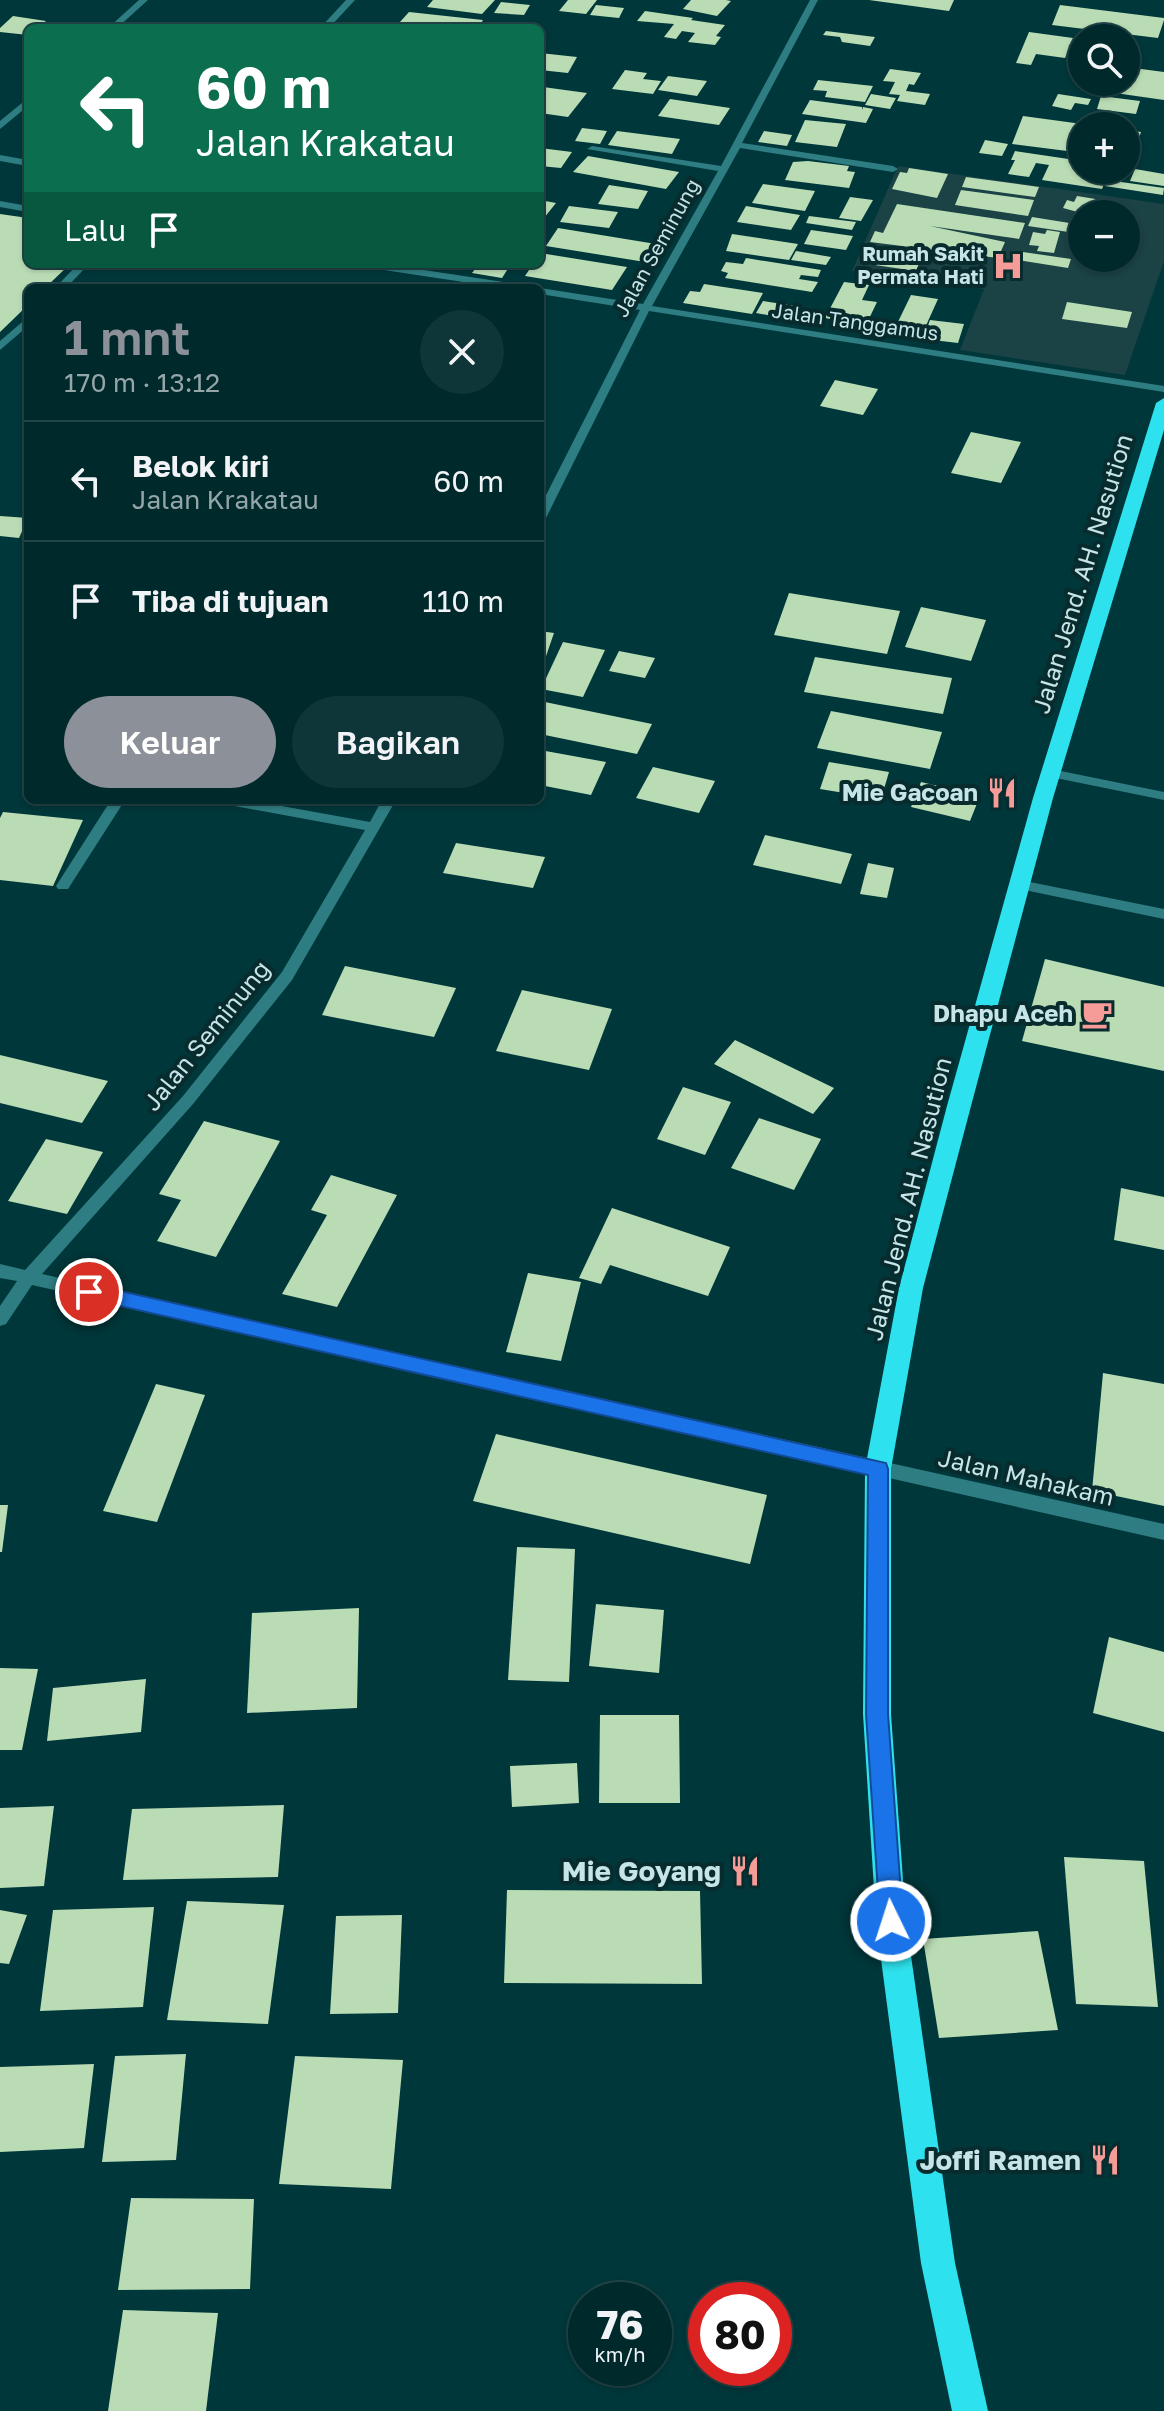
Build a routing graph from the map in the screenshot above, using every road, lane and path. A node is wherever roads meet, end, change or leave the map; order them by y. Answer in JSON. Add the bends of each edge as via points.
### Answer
{"nodes":[{"id":1,"x":144,"y":0,"type":"edge"},
{"id":2,"x":351,"y":0,"type":"edge"},
{"id":3,"x":814,"y":0,"type":"edge"},
{"id":4,"x":117,"y":24,"type":"edge"},
{"id":5,"x":328,"y":24,"type":"edge"},
{"id":6,"x":24,"y":105,"type":"edge"},
{"id":7,"x":0,"y":126,"type":"edge"},
{"id":8,"x":735,"y":145,"type":"junction"},
{"id":9,"x":592,"y":149,"type":"dead end"},
{"id":10,"x":0,"y":158,"type":"edge"},
{"id":11,"x":24,"y":162,"type":"edge"},
{"id":12,"x":724,"y":169,"type":"junction"},
{"id":13,"x":893,"y":169,"type":"dead end"},
{"id":14,"x":0,"y":204,"type":"edge"},
{"id":15,"x":24,"y":208,"type":"edge"},
{"id":16,"x":80,"y":268,"type":"edge"},
{"id":17,"x":390,"y":268,"type":"edge"},
{"id":18,"x":64,"y":284,"type":"edge"},
{"id":19,"x":496,"y":284,"type":"edge"},
{"id":20,"x":544,"y":292,"type":"edge"},
{"id":21,"x":646,"y":307,"type":"junction"},
{"id":22,"x":24,"y":324,"type":"edge"},
{"id":23,"x":0,"y":347,"type":"edge"},
{"id":24,"x":1164,"y":389,"type":"edge"},
{"id":25,"x":1164,"y":403,"type":"edge"},
{"id":26,"x":544,"y":510,"type":"edge"},
{"id":27,"x":1051,"y":773,"type":"junction"},
{"id":28,"x":1164,"y":796,"type":"edge"},
{"id":29,"x":115,"y":804,"type":"edge"},
{"id":30,"x":246,"y":804,"type":"edge"},
{"id":31,"x":387,"y":804,"type":"edge"},
{"id":32,"x":375,"y":827,"type":"junction"},
{"id":33,"x":1020,"y":885,"type":"junction"},
{"id":34,"x":63,"y":886,"type":"dead end"},
{"id":35,"x":1164,"y":914,"type":"edge"},
{"id":36,"x":0,"y":1271,"type":"edge"},
{"id":37,"x":28,"y":1278,"type":"junction"},
{"id":38,"x":0,"y":1319,"type":"edge"},
{"id":39,"x":878,"y":1469,"type":"junction"},
{"id":40,"x":1164,"y":1532,"type":"edge"},
{"id":41,"x":970,"y":2411,"type":"edge"}],
"edges":[{"from":1,"to":4,"type":"street"},
{"from":2,"to":5,"type":"street"},
{"from":3,"to":8,"type":"street","name":"Jalan Seminung"},
{"from":6,"to":7,"type":"street"},
{"from":8,"to":12,"type":"street","name":"Jalan Seminung"},
{"from":8,"to":13,"type":"street"},
{"from":9,"to":12,"type":"street"},
{"from":10,"to":11,"type":"street"},
{"from":12,"to":21,"type":"street","name":"Jalan Seminung"},
{"from":14,"to":15,"type":"street"},
{"from":16,"to":18,"type":"street"},
{"from":17,"to":19,"type":"street"},
{"from":20,"to":21,"type":"street","name":"Jalan Tanggamus"},
{"from":21,"to":24,"type":"street","name":"Jalan Tanggamus"},
{"from":21,"to":26,"type":"street","name":"Jalan Seminung"},
{"from":22,"to":23,"type":"street"},
{"from":25,"to":27,"type":"highway","name":"Jalan Jend. AH. Nasution"},
{"from":27,"to":28,"type":"street"},
{"from":27,"to":33,"type":"highway","name":"Jalan Jend. AH. Nasution"},
{"from":29,"to":34,"type":"street"},
{"from":30,"to":32,"type":"street"},
{"from":31,"to":32,"type":"street","name":"Jalan Seminung"},
{"from":32,"to":37,"type":"street","name":"Jalan Seminung","via":[[287,976],[188,1100]]},
{"from":33,"to":35,"type":"street"},
{"from":33,"to":39,"type":"highway","name":"Jalan Jend. AH. Nasution","via":[[911,1288]]},
{"from":36,"to":37,"type":"street","name":"Jalan Mahakam"},
{"from":37,"to":38,"type":"street","name":"Jalan Seminung"},
{"from":37,"to":39,"type":"street","name":"Jalan Mahakam"},
{"from":39,"to":40,"type":"street","name":"Jalan Mahakam"},
{"from":39,"to":41,"type":"highway","name":"Jalan Jend. AH. Nasution","via":[[877,1714],[891,1921],[938,2263]]}]}
